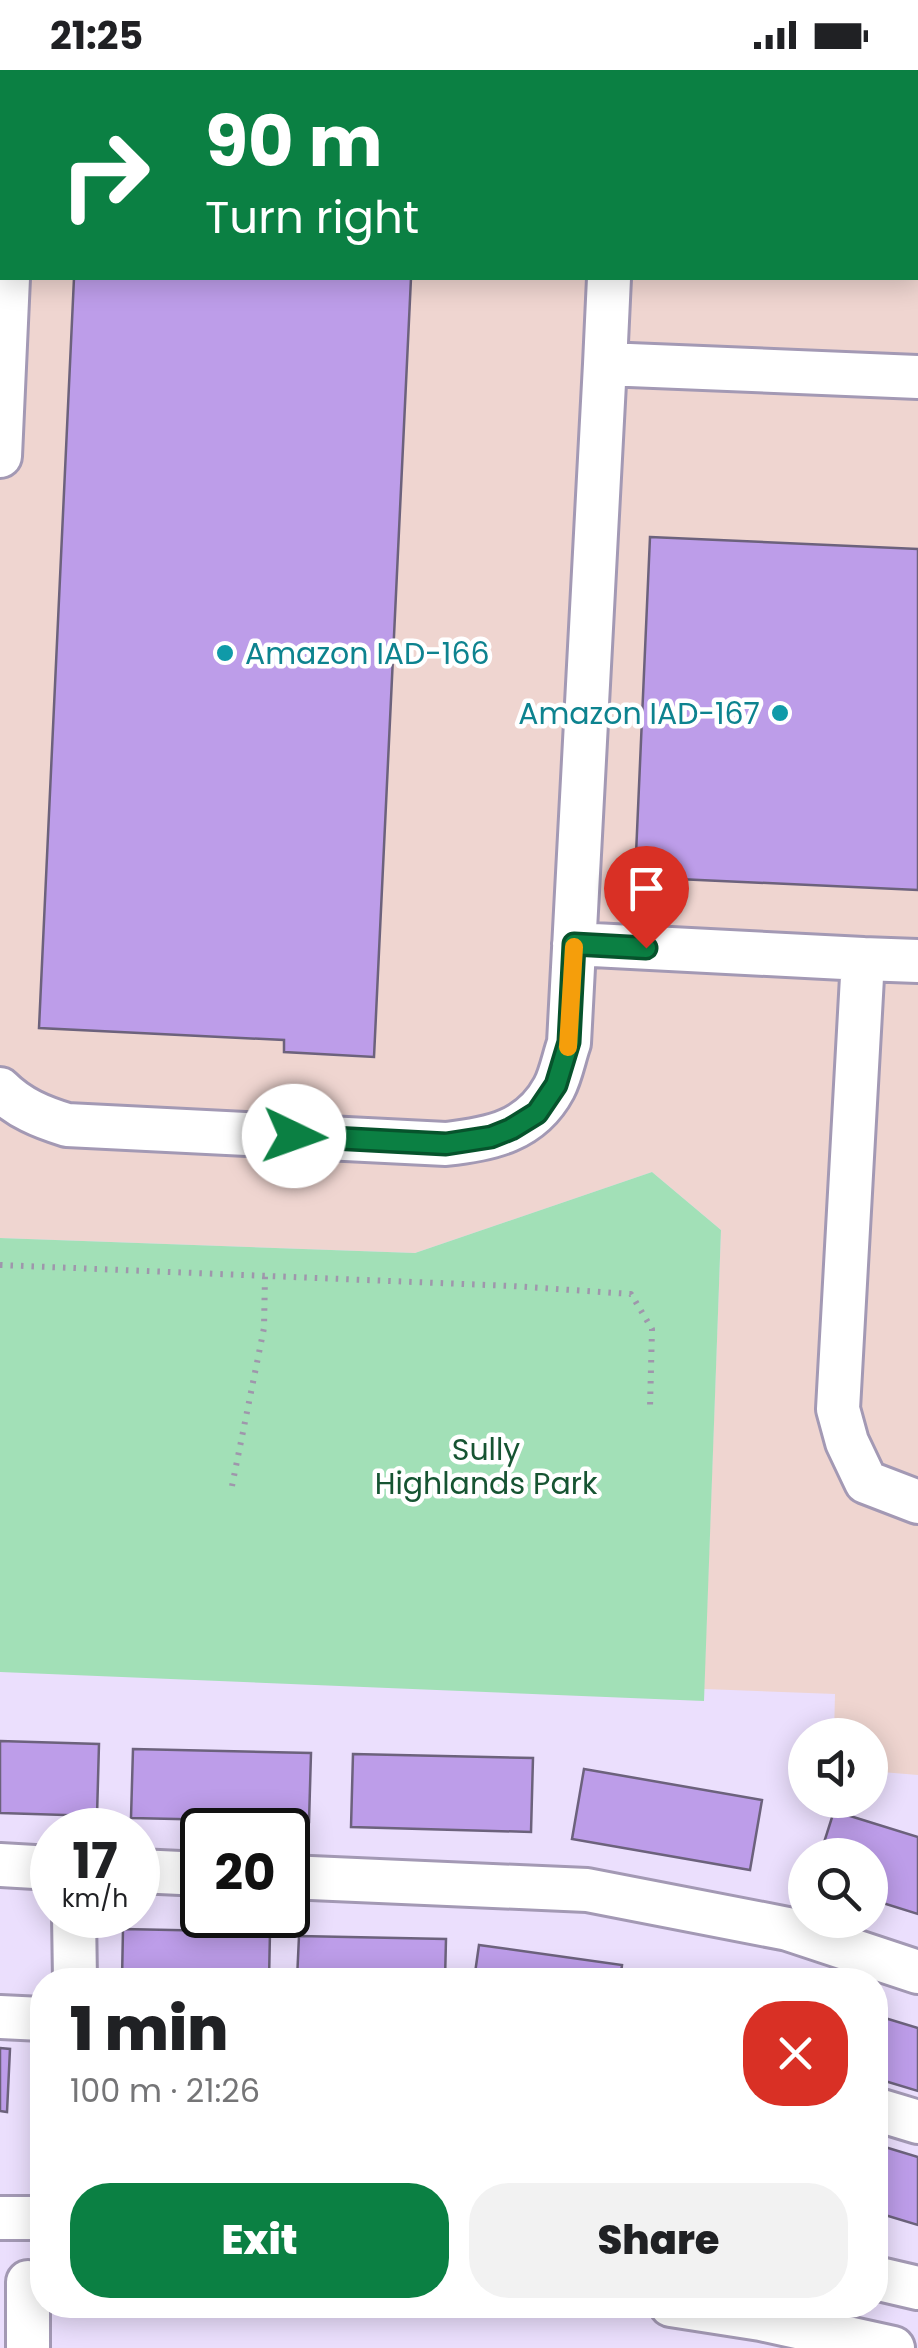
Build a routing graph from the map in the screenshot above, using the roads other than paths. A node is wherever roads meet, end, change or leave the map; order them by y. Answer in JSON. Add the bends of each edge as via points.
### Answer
{"nodes":[{"id":1,"x":8,"y":280,"type":"edge"},
{"id":2,"x":609,"y":280,"type":"edge"},
{"id":3,"x":604,"y":364,"type":"junction"},
{"id":4,"x":918,"y":377,"type":"edge"},
{"id":5,"x":0,"y":456,"type":"edge"},
{"id":6,"x":574,"y":944,"type":"junction"},
{"id":7,"x":863,"y":959,"type":"junction"},
{"id":8,"x":918,"y":961,"type":"edge"},
{"id":9,"x":0,"y":1089,"type":"edge"},
{"id":10,"x":918,"y":1502,"type":"edge"},
{"id":11,"x":0,"y":1866,"type":"edge"},
{"id":12,"x":30,"y":1867,"type":"edge"},
{"id":13,"x":310,"y":1878,"type":"edge"},
{"id":14,"x":74,"y":1938,"type":"edge"},
{"id":15,"x":74,"y":1968,"type":"edge"},
{"id":16,"x":918,"y":1972,"type":"edge"},
{"id":17,"x":0,"y":2018,"type":"edge"},
{"id":18,"x":30,"y":2019,"type":"edge"},
{"id":19,"x":888,"y":2114,"type":"edge"},
{"id":20,"x":918,"y":2122,"type":"edge"},
{"id":21,"x":0,"y":2218,"type":"edge"},
{"id":22,"x":30,"y":2218,"type":"edge"},
{"id":23,"x":888,"y":2281,"type":"edge"},
{"id":24,"x":24,"y":2282,"type":"edge"},
{"id":25,"x":918,"y":2288,"type":"edge"},
{"id":26,"x":755,"y":2318,"type":"edge"},
{"id":27,"x":28,"y":2348,"type":"edge"},
{"id":28,"x":893,"y":2348,"type":"edge"}],
"edges":[{"from":1,"to":5,"type":"street"},
{"from":2,"to":3,"type":"street"},
{"from":3,"to":4,"type":"street"},
{"from":3,"to":6,"type":"street"},
{"from":6,"to":7,"type":"street"},
{"from":6,"to":9,"type":"street","via":[[569,1042],[556,1085],[537,1113],[491,1137],[446,1144],[67,1125],[38,1116]]},
{"from":7,"to":8,"type":"street"},
{"from":7,"to":10,"type":"street","via":[[838,1410],[866,1482]]},
{"from":11,"to":12,"type":"street"},
{"from":13,"to":16,"type":"street","via":[[587,1890],[788,1929]]},
{"from":14,"to":15,"type":"street"},
{"from":17,"to":18,"type":"street"},
{"from":19,"to":20,"type":"street"},
{"from":21,"to":22,"type":"street"},
{"from":23,"to":25,"type":"street"},
{"from":24,"to":27,"type":"street"},
{"from":26,"to":28,"type":"street"}]}
